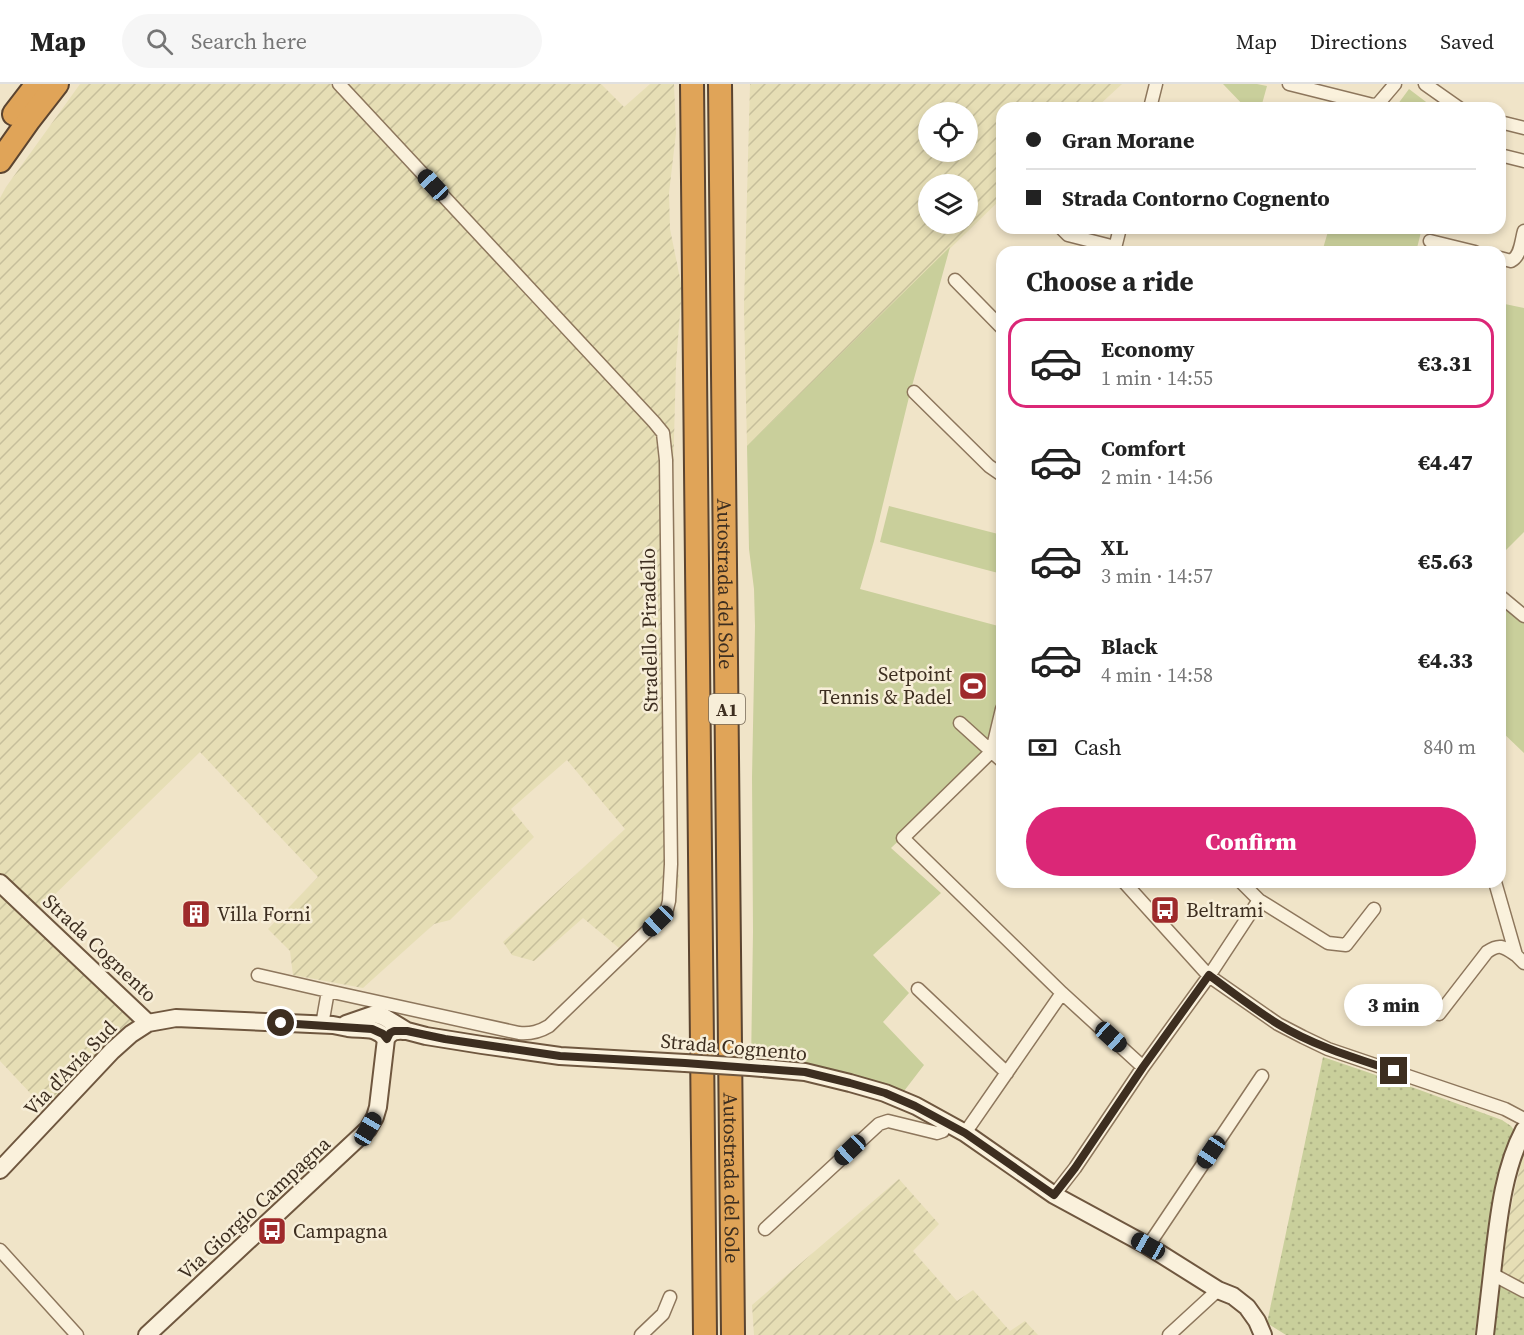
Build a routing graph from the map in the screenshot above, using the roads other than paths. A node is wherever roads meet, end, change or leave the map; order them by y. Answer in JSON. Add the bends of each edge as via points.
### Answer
{"nodes":[{"id":1,"x":37,"y":84,"type":"edge"},
{"id":2,"x":57,"y":84,"type":"edge"},
{"id":3,"x":339,"y":84,"type":"edge"},
{"id":4,"x":692,"y":84,"type":"edge"},
{"id":5,"x":720,"y":84,"type":"edge"},
{"id":6,"x":1156,"y":84,"type":"edge"},
{"id":7,"x":1290,"y":84,"type":"edge"},
{"id":8,"x":1395,"y":84,"type":"edge"},
{"id":9,"x":1425,"y":84,"type":"edge"},
{"id":10,"x":1152,"y":102,"type":"edge"},
{"id":11,"x":1361,"y":102,"type":"edge"},
{"id":12,"x":1380,"y":102,"type":"edge"},
{"id":13,"x":1450,"y":102,"type":"edge"},
{"id":14,"x":1506,"y":124,"type":"edge"},
{"id":15,"x":1524,"y":129,"type":"edge"},
{"id":16,"x":0,"y":134,"type":"edge"},
{"id":17,"x":1506,"y":156,"type":"edge"},
{"id":18,"x":0,"y":161,"type":"edge"},
{"id":19,"x":1524,"y":161,"type":"edge"},
{"id":20,"x":1524,"y":231,"type":"edge"},
{"id":21,"x":1067,"y":234,"type":"edge"},
{"id":22,"x":1430,"y":240,"type":"dead end"},
{"id":23,"x":1105,"y":246,"type":"edge"},
{"id":24,"x":1452,"y":246,"type":"edge"},
{"id":25,"x":1506,"y":260,"type":"edge"},
{"id":26,"x":955,"y":280,"type":"dead end"},
{"id":27,"x":996,"y":322,"type":"edge"},
{"id":28,"x":914,"y":392,"type":"dead end"},
{"id":29,"x":996,"y":471,"type":"edge"},
{"id":30,"x":1506,"y":601,"type":"edge"},
{"id":31,"x":1524,"y":616,"type":"edge"},
{"id":32,"x":960,"y":723,"type":"dead end"},
{"id":33,"x":996,"y":734,"type":"edge"},
{"id":34,"x":992,"y":751,"type":"junction"},
{"id":35,"x":996,"y":755,"type":"edge"},
{"id":36,"x":0,"y":883,"type":"edge"},
{"id":37,"x":1130,"y":888,"type":"edge"},
{"id":38,"x":1246,"y":888,"type":"edge"},
{"id":39,"x":1497,"y":888,"type":"edge"},
{"id":40,"x":1258,"y":900,"type":"junction"},
{"id":41,"x":1374,"y":909,"type":"dead end"},
{"id":42,"x":1520,"y":959,"type":"edge"},
{"id":43,"x":258,"y":975,"type":"dead end"},
{"id":44,"x":1209,"y":975,"type":"junction"},
{"id":45,"x":918,"y":989,"type":"dead end"},
{"id":46,"x":328,"y":991,"type":"junction"},
{"id":47,"x":1062,"y":993,"type":"junction"},
{"id":48,"x":1439,"y":1014,"type":"dead end"},
{"id":49,"x":148,"y":1023,"type":"junction"},
{"id":50,"x":328,"y":1025,"type":"junction"},
{"id":51,"x":407,"y":1031,"type":"junction"},
{"id":52,"x":388,"y":1036,"type":"junction"},
{"id":53,"x":1143,"y":1067,"type":"junction"},
{"id":54,"x":1007,"y":1073,"type":"junction"},
{"id":55,"x":1262,"y":1076,"type":"dead end"},
{"id":56,"x":1524,"y":1119,"type":"edge"},
{"id":57,"x":946,"y":1123,"type":"junction"},
{"id":58,"x":968,"y":1129,"type":"junction"},
{"id":59,"x":1524,"y":1130,"type":"edge"},
{"id":60,"x":0,"y":1170,"type":"edge"},
{"id":61,"x":1054,"y":1195,"type":"junction"},
{"id":62,"x":765,"y":1229,"type":"dead end"},
{"id":63,"x":1148,"y":1246,"type":"junction"},
{"id":64,"x":0,"y":1250,"type":"edge"},
{"id":65,"x":1492,"y":1274,"type":"junction"},
{"id":66,"x":1218,"y":1290,"type":"junction"},
{"id":67,"x":1524,"y":1290,"type":"edge"},
{"id":68,"x":670,"y":1297,"type":"dead end"},
{"id":69,"x":77,"y":1335,"type":"edge"},
{"id":70,"x":147,"y":1335,"type":"edge"},
{"id":71,"x":641,"y":1335,"type":"edge"},
{"id":72,"x":705,"y":1335,"type":"edge"},
{"id":73,"x":733,"y":1335,"type":"edge"},
{"id":74,"x":1168,"y":1335,"type":"edge"},
{"id":75,"x":1263,"y":1335,"type":"edge"},
{"id":76,"x":1485,"y":1335,"type":"edge"}],
"edges":[{"from":1,"to":16,"type":"highway"},
{"from":2,"to":18,"type":"highway"},
{"from":3,"to":46,"type":"street","name":"Stradello Piradello","via":[[663,434],[671,864],[666,913],[539,1032],[519,1033]]},
{"from":4,"to":72,"type":"highway","name":"Autostrada del Sole","number":"A1"},
{"from":5,"to":73,"type":"highway","name":"Autostrada del Sole","number":"A1"},
{"from":6,"to":10,"type":"street"},
{"from":7,"to":11,"type":"street"},
{"from":8,"to":12,"type":"street"},
{"from":9,"to":13,"type":"street"},
{"from":14,"to":15,"type":"street"},
{"from":17,"to":19,"type":"street"},
{"from":20,"to":25,"type":"street","via":[[1515,259]]},
{"from":21,"to":23,"type":"street"},
{"from":22,"to":24,"type":"street"},
{"from":26,"to":27,"type":"street"},
{"from":28,"to":29,"type":"street"},
{"from":30,"to":31,"type":"street"},
{"from":32,"to":34,"type":"street"},
{"from":33,"to":34,"type":"street"},
{"from":34,"to":35,"type":"street"},
{"from":34,"to":47,"type":"street","via":[[903,838]]},
{"from":36,"to":49,"type":"street","name":"Strada Cognento"},
{"from":37,"to":44,"type":"street"},
{"from":38,"to":40,"type":"street"},
{"from":39,"to":42,"type":"street"},
{"from":40,"to":41,"type":"street","via":[[1328,943],[1346,945]]},
{"from":40,"to":44,"type":"street"},
{"from":42,"to":48,"type":"street","via":[[1504,947],[1494,947]]},
{"from":43,"to":46,"type":"street"},
{"from":44,"to":53,"type":"street"},
{"from":44,"to":56,"type":"street","via":[[1303,1037]]},
{"from":45,"to":54,"type":"street"},
{"from":46,"to":50,"type":"street"},
{"from":47,"to":53,"type":"street"},
{"from":47,"to":54,"type":"street"},
{"from":49,"to":50,"type":"street","name":"Strada Cognento","via":[[176,1018]]},
{"from":49,"to":60,"type":"street","name":"Via d'Avia Sud","via":[[112,1051]]},
{"from":50,"to":51,"type":"street","name":"Strada Cognento","via":[[346,1024],[375,1014]]},
{"from":50,"to":52,"type":"street","name":"Strada Cognento","via":[[372,1029]]},
{"from":51,"to":52,"type":"street","name":"Strada Cognento","via":[[394,1031]]},
{"from":51,"to":57,"type":"street","name":"Strada Cognento","bridge":true,"via":[[560,1056],[805,1072],[885,1093]]},
{"from":52,"to":70,"type":"street","name":"Via Giorgio Campagna","via":[[378,1107],[368,1129]]},
{"from":53,"to":61,"type":"street"},
{"from":54,"to":58,"type":"street"},
{"from":55,"to":63,"type":"street"},
{"from":57,"to":58,"type":"street","name":"Strada Cognento"},
{"from":57,"to":62,"type":"street","via":[[943,1131],[937,1133],[888,1121],[879,1125]]},
{"from":58,"to":61,"type":"street","name":"Strada Cognento"},
{"from":59,"to":65,"type":"street","via":[[1504,1193]]},
{"from":61,"to":63,"type":"street","name":"Strada Cognento"},
{"from":63,"to":66,"type":"street","name":"Strada Cognento"},
{"from":64,"to":69,"type":"street"},
{"from":65,"to":67,"type":"street"},
{"from":65,"to":76,"type":"street"},
{"from":66,"to":74,"type":"street"},
{"from":66,"to":75,"type":"street","name":"Strada Cognento","via":[[1247,1307]]},
{"from":68,"to":71,"type":"street","via":[[663,1314]]}]}
